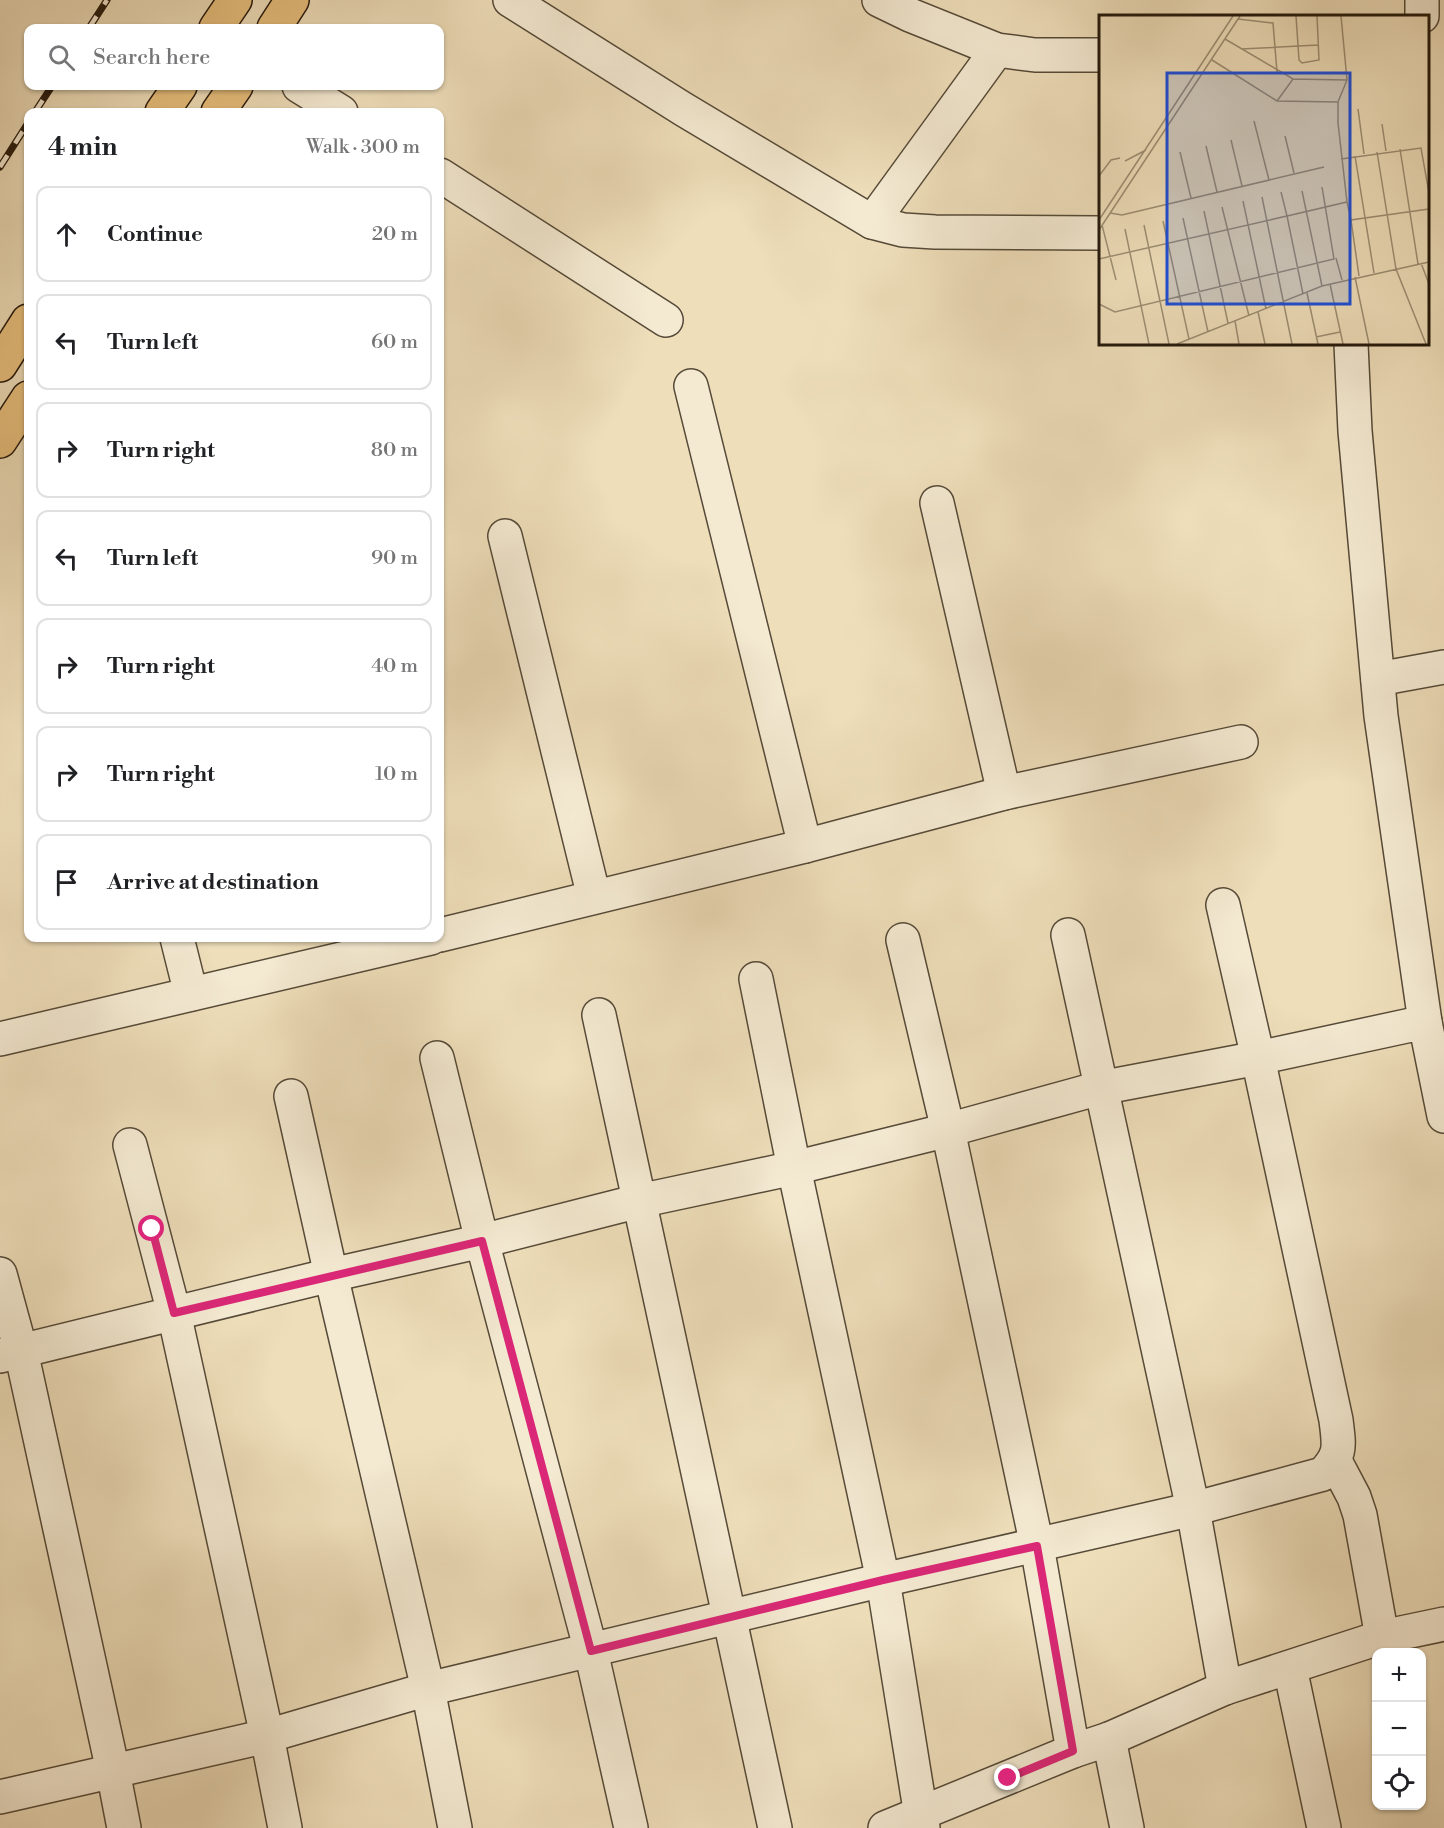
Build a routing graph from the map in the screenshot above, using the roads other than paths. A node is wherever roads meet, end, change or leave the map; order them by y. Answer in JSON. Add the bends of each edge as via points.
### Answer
{"nodes":[{"id":1,"x":235,"y":0,"type":"edge"},
{"id":2,"x":292,"y":0,"type":"edge"},
{"id":3,"x":510,"y":0,"type":"edge"},
{"id":4,"x":879,"y":0,"type":"edge"},
{"id":5,"x":219,"y":24,"type":"edge"},
{"id":6,"x":277,"y":24,"type":"edge"},
{"id":7,"x":997,"y":50,"type":"junction"},
{"id":8,"x":1099,"y":55,"type":"edge"},
{"id":9,"x":177,"y":90,"type":"edge"},
{"id":10,"x":233,"y":90,"type":"edge"},
{"id":11,"x":305,"y":90,"type":"edge"},
{"id":12,"x":165,"y":108,"type":"edge"},
{"id":13,"x":221,"y":108,"type":"edge"},
{"id":14,"x":335,"y":108,"type":"edge"},
{"id":15,"x":444,"y":179,"type":"edge"},
{"id":16,"x":872,"y":222,"type":"junction"},
{"id":17,"x":1099,"y":233,"type":"edge"},
{"id":18,"x":666,"y":320,"type":"dead end"},
{"id":19,"x":24,"y":327,"type":"edge"},
{"id":20,"x":1351,"y":345,"type":"edge"},
{"id":21,"x":0,"y":365,"type":"edge"},
{"id":22,"x":691,"y":386,"type":"dead end"},
{"id":23,"x":24,"y":404,"type":"edge"},
{"id":24,"x":0,"y":441,"type":"edge"},
{"id":25,"x":937,"y":503,"type":"dead end"},
{"id":26,"x":505,"y":536,"type":"dead end"},
{"id":27,"x":1444,"y":667,"type":"edge"},
{"id":28,"x":1377,"y":679,"type":"junction"},
{"id":29,"x":1241,"y":742,"type":"dead end"},
{"id":30,"x":1004,"y":794,"type":"junction"},
{"id":31,"x":805,"y":846,"type":"junction"},
{"id":32,"x":594,"y":897,"type":"junction"},
{"id":33,"x":1222,"y":905,"type":"dead end"},
{"id":34,"x":444,"y":934,"type":"edge"},
{"id":35,"x":1068,"y":935,"type":"dead end"},
{"id":36,"x":903,"y":940,"type":"dead end"},
{"id":37,"x":178,"y":942,"type":"edge"},
{"id":38,"x":396,"y":942,"type":"edge"},
{"id":39,"x":756,"y":979,"type":"dead end"},
{"id":40,"x":191,"y":994,"type":"junction"},
{"id":41,"x":599,"y":1015,"type":"dead end"},
{"id":42,"x":1425,"y":1022,"type":"junction"},
{"id":43,"x":0,"y":1039,"type":"edge"},
{"id":44,"x":437,"y":1058,"type":"dead end"},
{"id":45,"x":1258,"y":1058,"type":"junction"},
{"id":46,"x":1100,"y":1088,"type":"junction"},
{"id":47,"x":291,"y":1096,"type":"dead end"},
{"id":48,"x":1444,"y":1116,"type":"edge"},
{"id":49,"x":948,"y":1130,"type":"junction"},
{"id":50,"x":130,"y":1145,"type":"dead end"},
{"id":51,"x":794,"y":1168,"type":"junction"},
{"id":52,"x":639,"y":1201,"type":"junction"},
{"id":53,"x":482,"y":1241,"type":"junction"},
{"id":54,"x":0,"y":1274,"type":"edge"},
{"id":55,"x":331,"y":1275,"type":"junction"},
{"id":56,"x":174,"y":1313,"type":"junction"},
{"id":57,"x":10,"y":1354,"type":"edge"},
{"id":58,"x":1335,"y":1461,"type":"junction"},
{"id":59,"x":1193,"y":1509,"type":"junction"},
{"id":60,"x":1037,"y":1546,"type":"junction"},
{"id":61,"x":883,"y":1580,"type":"junction"},
{"id":62,"x":730,"y":1617,"type":"junction"},
{"id":63,"x":1444,"y":1624,"type":"edge"},
{"id":64,"x":1382,"y":1637,"type":"junction"},
{"id":65,"x":591,"y":1651,"type":"junction"},
{"id":66,"x":1290,"y":1668,"type":"junction"},
{"id":67,"x":1225,"y":1688,"type":"junction"},
{"id":68,"x":428,"y":1689,"type":"junction"},
{"id":69,"x":267,"y":1736,"type":"junction"},
{"id":70,"x":1109,"y":1739,"type":"junction"},
{"id":71,"x":1073,"y":1751,"type":"junction"},
{"id":72,"x":113,"y":1772,"type":"junction"},
{"id":73,"x":0,"y":1797,"type":"edge"},
{"id":74,"x":922,"y":1821,"type":"edge"},
{"id":75,"x":124,"y":1828,"type":"edge"},
{"id":76,"x":285,"y":1828,"type":"edge"},
{"id":77,"x":455,"y":1828,"type":"edge"},
{"id":78,"x":631,"y":1828,"type":"edge"},
{"id":79,"x":775,"y":1828,"type":"edge"},
{"id":80,"x":885,"y":1828,"type":"edge"},
{"id":81,"x":1127,"y":1828,"type":"edge"},
{"id":82,"x":1324,"y":1828,"type":"edge"}],
"edges":[{"from":1,"to":5,"type":"main road"},
{"from":2,"to":6,"type":"main road"},
{"from":3,"to":16,"type":"street"},
{"from":4,"to":7,"type":"street"},
{"from":7,"to":8,"type":"street","via":[[1035,55]]},
{"from":7,"to":16,"type":"street"},
{"from":9,"to":12,"type":"main road"},
{"from":10,"to":13,"type":"main road"},
{"from":11,"to":14,"type":"street"},
{"from":15,"to":18,"type":"street"},
{"from":16,"to":17,"type":"street","via":[[903,230],[935,232]]},
{"from":19,"to":21,"type":"main road"},
{"from":20,"to":28,"type":"street"},
{"from":22,"to":31,"type":"street"},
{"from":23,"to":24,"type":"main road"},
{"from":25,"to":30,"type":"street"},
{"from":26,"to":32,"type":"street"},
{"from":27,"to":28,"type":"street"},
{"from":28,"to":42,"type":"street"},
{"from":29,"to":30,"type":"street"},
{"from":30,"to":31,"type":"street"},
{"from":31,"to":32,"type":"street"},
{"from":32,"to":34,"type":"street"},
{"from":33,"to":45,"type":"street"},
{"from":35,"to":46,"type":"street"},
{"from":36,"to":49,"type":"street"},
{"from":37,"to":40,"type":"street"},
{"from":38,"to":40,"type":"street"},
{"from":39,"to":51,"type":"street"},
{"from":40,"to":43,"type":"street"},
{"from":41,"to":52,"type":"street"},
{"from":42,"to":45,"type":"street"},
{"from":42,"to":48,"type":"street"},
{"from":44,"to":53,"type":"street"},
{"from":45,"to":46,"type":"street"},
{"from":45,"to":58,"type":"street","via":[[1336,1420]]},
{"from":46,"to":49,"type":"street"},
{"from":46,"to":59,"type":"street"},
{"from":47,"to":55,"type":"street"},
{"from":49,"to":51,"type":"street"},
{"from":49,"to":60,"type":"street"},
{"from":50,"to":56,"type":"street"},
{"from":51,"to":52,"type":"street"},
{"from":51,"to":61,"type":"street"},
{"from":52,"to":53,"type":"street"},
{"from":52,"to":62,"type":"street"},
{"from":53,"to":55,"type":"street"},
{"from":53,"to":65,"type":"street"},
{"from":54,"to":57,"type":"street"},
{"from":55,"to":56,"type":"street"},
{"from":55,"to":68,"type":"street"},
{"from":56,"to":57,"type":"street"},
{"from":56,"to":69,"type":"street"},
{"from":57,"to":72,"type":"street"},
{"from":58,"to":59,"type":"street","via":[[1323,1474]]},
{"from":58,"to":64,"type":"street","via":[[1360,1515]]},
{"from":59,"to":60,"type":"street"},
{"from":59,"to":67,"type":"street"},
{"from":60,"to":61,"type":"street"},
{"from":60,"to":71,"type":"street"},
{"from":61,"to":62,"type":"street"},
{"from":61,"to":74,"type":"street"},
{"from":62,"to":65,"type":"street"},
{"from":62,"to":79,"type":"street"},
{"from":63,"to":64,"type":"street"},
{"from":64,"to":66,"type":"street"},
{"from":65,"to":68,"type":"street"},
{"from":65,"to":78,"type":"street"},
{"from":66,"to":67,"type":"street"},
{"from":66,"to":82,"type":"street"},
{"from":67,"to":70,"type":"street"},
{"from":68,"to":69,"type":"street"},
{"from":68,"to":77,"type":"street"},
{"from":69,"to":72,"type":"street"},
{"from":69,"to":76,"type":"street"},
{"from":70,"to":71,"type":"street"},
{"from":70,"to":81,"type":"street"},
{"from":71,"to":74,"type":"street"},
{"from":72,"to":73,"type":"street"},
{"from":72,"to":75,"type":"street"},
{"from":74,"to":80,"type":"street"}]}
